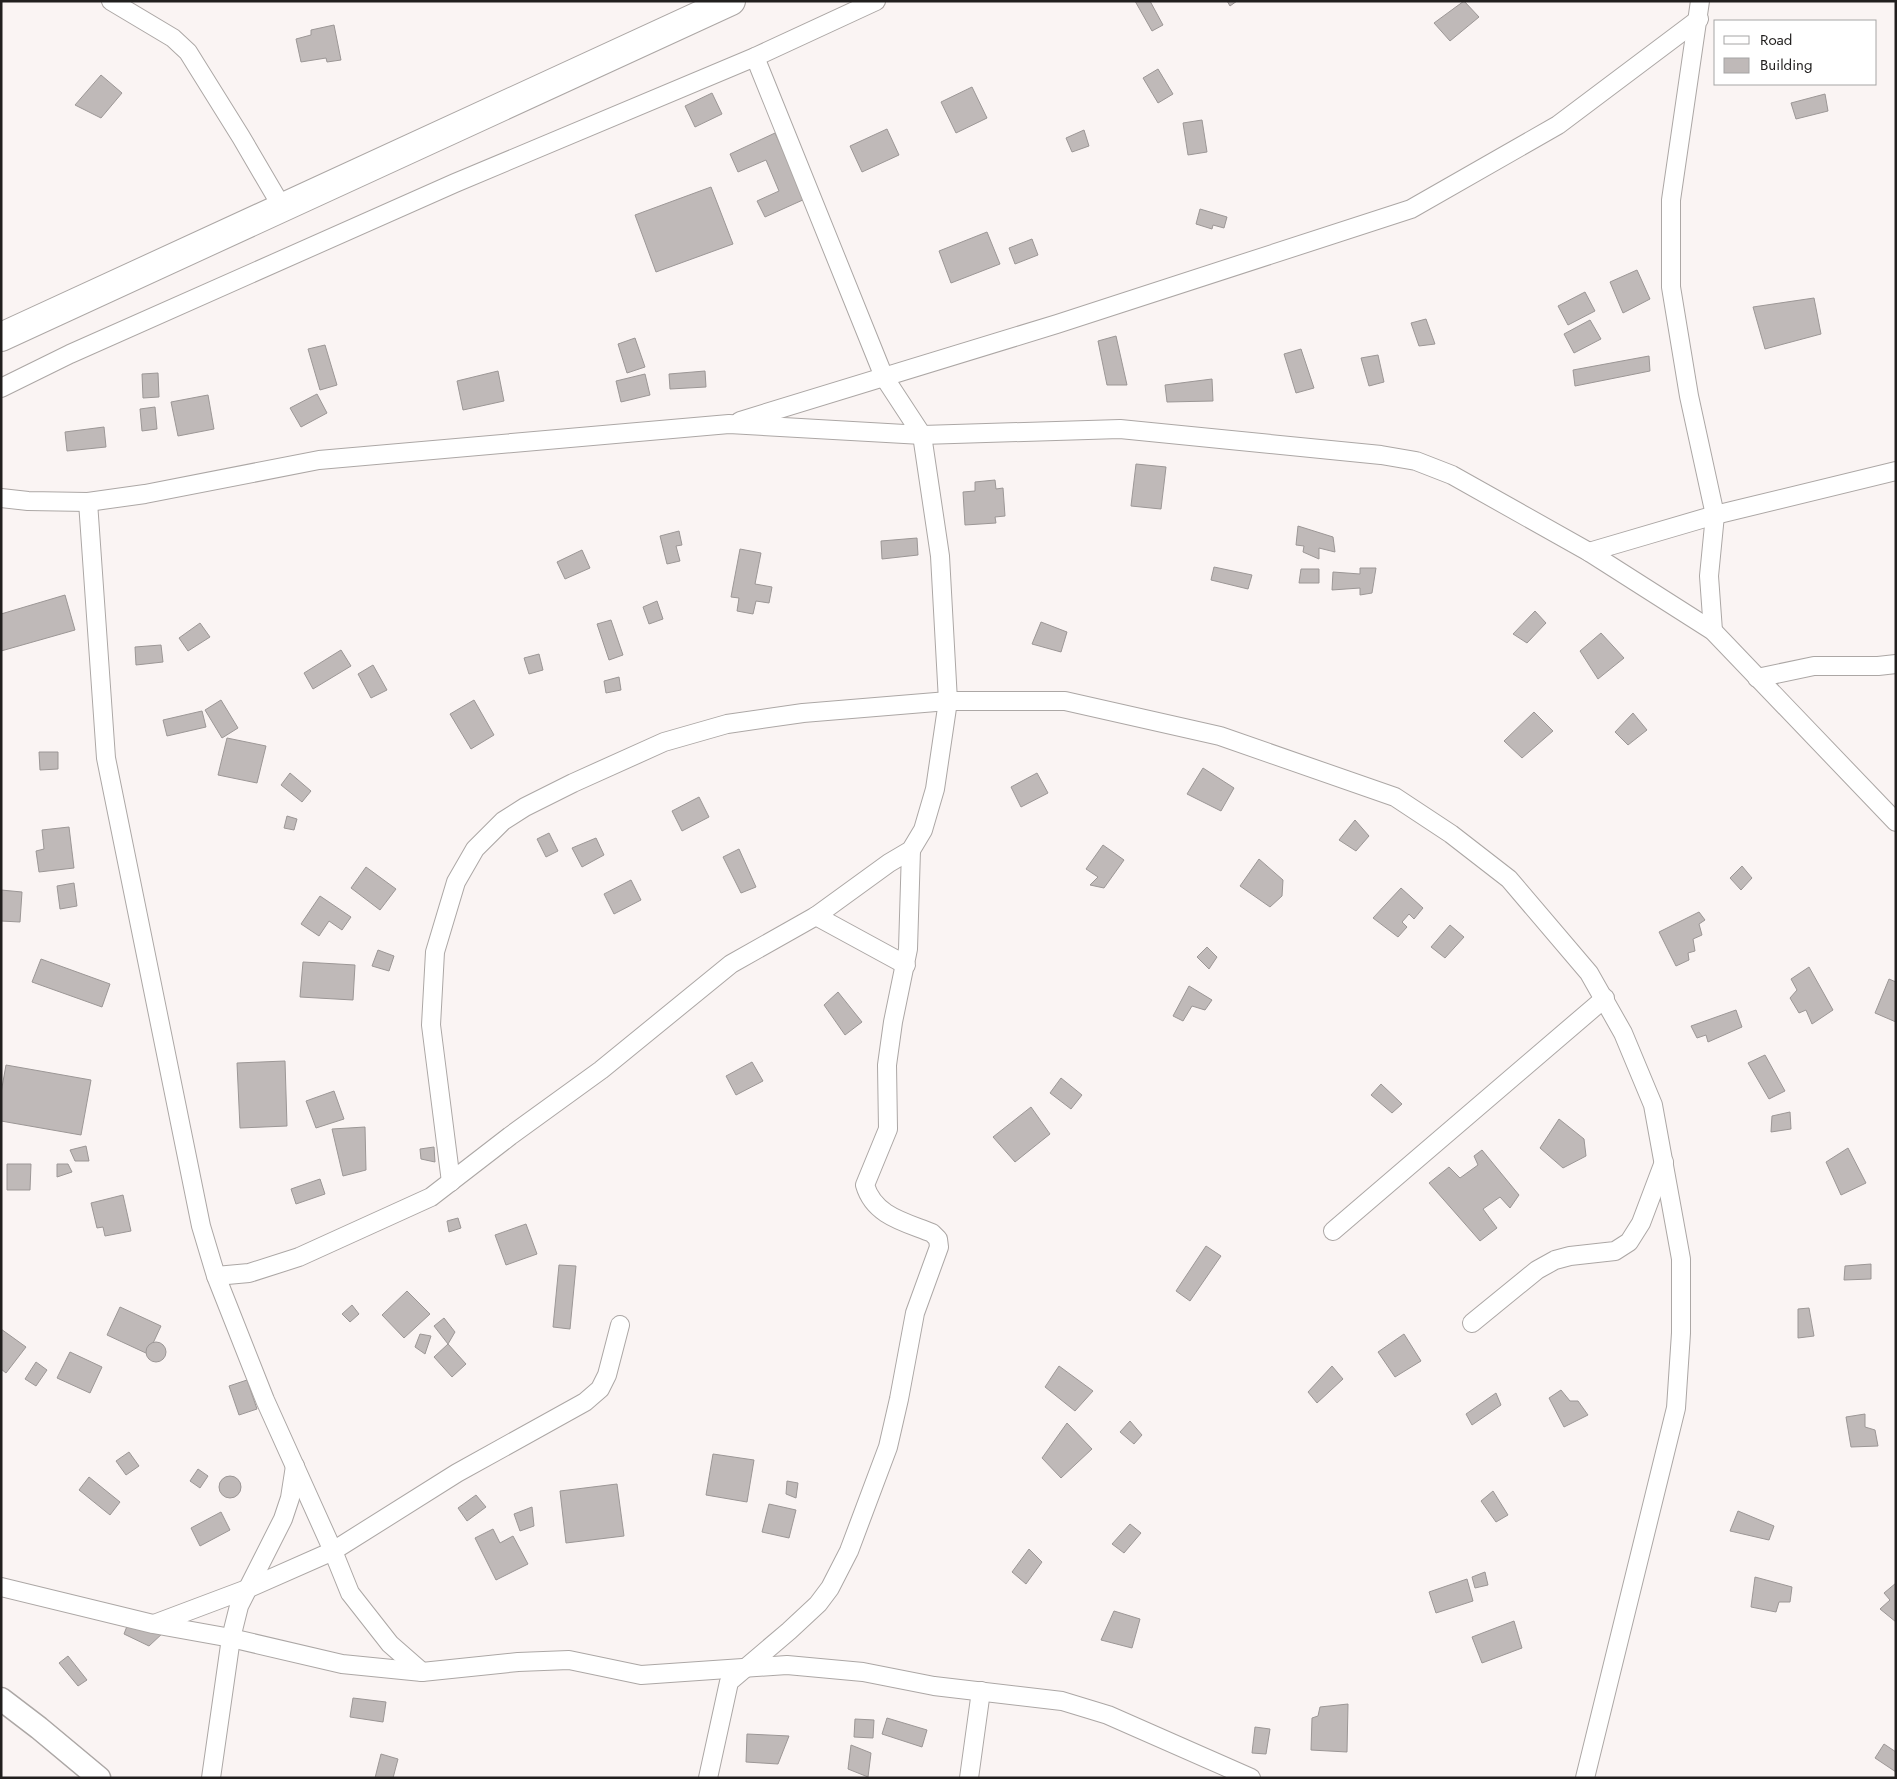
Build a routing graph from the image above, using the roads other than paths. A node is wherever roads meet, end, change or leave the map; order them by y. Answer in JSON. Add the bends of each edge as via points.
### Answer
{"nodes":[{"id":1,"x":111,"y":1,"type":"edge"},
{"id":2,"x":731,"y":1,"type":"edge"},
{"id":3,"x":876,"y":1,"type":"edge"},
{"id":4,"x":1700,"y":1,"type":"edge"},
{"id":5,"x":1699,"y":20,"type":"junction"},
{"id":6,"x":755,"y":57,"type":"junction"},
{"id":7,"x":282,"y":207,"type":"junction"},
{"id":8,"x":1,"y":337,"type":"edge"},
{"id":9,"x":884,"y":377,"type":"junction"},
{"id":10,"x":1,"y":388,"type":"edge"},
{"id":11,"x":729,"y":424,"type":"junction"},
{"id":12,"x":922,"y":435,"type":"junction"},
{"id":13,"x":1896,"y":470,"type":"edge"},
{"id":14,"x":1,"y":498,"type":"edge"},
{"id":15,"x":88,"y":502,"type":"junction"},
{"id":16,"x":1715,"y":514,"type":"junction"},
{"id":17,"x":1589,"y":552,"type":"junction"},
{"id":18,"x":1713,"y":631,"type":"junction"},
{"id":19,"x":1896,"y":664,"type":"edge"},
{"id":20,"x":1757,"y":678,"type":"junction"},
{"id":21,"x":948,"y":701,"type":"junction"},
{"id":22,"x":1896,"y":822,"type":"edge"},
{"id":23,"x":911,"y":850,"type":"junction"},
{"id":24,"x":816,"y":916,"type":"junction"},
{"id":25,"x":906,"y":965,"type":"junction"},
{"id":26,"x":1605,"y":998,"type":"junction"},
{"id":27,"x":1664,"y":1162,"type":"junction"},
{"id":28,"x":451,"y":1182,"type":"junction"},
{"id":29,"x":1333,"y":1231,"type":"dead end"},
{"id":30,"x":216,"y":1276,"type":"junction"},
{"id":31,"x":1472,"y":1323,"type":"dead end"},
{"id":32,"x":620,"y":1325,"type":"dead end"},
{"id":33,"x":295,"y":1466,"type":"junction"},
{"id":34,"x":333,"y":1551,"type":"junction"},
{"id":35,"x":1,"y":1587,"type":"edge"},
{"id":36,"x":247,"y":1589,"type":"junction"},
{"id":37,"x":153,"y":1624,"type":"junction"},
{"id":38,"x":231,"y":1638,"type":"junction"},
{"id":39,"x":742,"y":1669,"type":"junction"},
{"id":40,"x":422,"y":1672,"type":"junction"},
{"id":41,"x":981,"y":1691,"type":"junction"},
{"id":42,"x":1,"y":1699,"type":"edge"},
{"id":43,"x":99,"y":1778,"type":"edge"},
{"id":44,"x":211,"y":1778,"type":"edge"},
{"id":45,"x":708,"y":1778,"type":"edge"},
{"id":46,"x":969,"y":1778,"type":"edge"},
{"id":47,"x":1251,"y":1778,"type":"edge"},
{"id":48,"x":1585,"y":1778,"type":"edge"}],
"edges":[{"from":1,"to":7,"type":"street","via":[[173,38],[188,52]]},
{"from":2,"to":7,"type":"main road"},
{"from":3,"to":6,"type":"street"},
{"from":4,"to":5,"type":"street"},
{"from":5,"to":9,"type":"street","via":[[1558,125],[1411,208]]},
{"from":5,"to":16,"type":"street","via":[[1671,200],[1671,287],[1689,396]]},
{"from":6,"to":9,"type":"street"},
{"from":6,"to":10,"type":"street","via":[[455,183],[70,354]]},
{"from":7,"to":8,"type":"main road"},
{"from":9,"to":11,"type":"street"},
{"from":9,"to":12,"type":"street"},
{"from":11,"to":12,"type":"street"},
{"from":11,"to":15,"type":"street","via":[[319,460]]},
{"from":12,"to":17,"type":"street","via":[[1120,429],[1416,461],[1452,475]]},
{"from":12,"to":21,"type":"street","via":[[940,556]]},
{"from":13,"to":16,"type":"street"},
{"from":14,"to":15,"type":"street"},
{"from":15,"to":30,"type":"street","via":[[106,758],[201,1226]]},
{"from":16,"to":17,"type":"street"},
{"from":16,"to":18,"type":"street","via":[[1709,576]]},
{"from":17,"to":18,"type":"street"},
{"from":18,"to":20,"type":"street"},
{"from":19,"to":20,"type":"street","via":[[1814,666]]},
{"from":20,"to":22,"type":"street"},
{"from":21,"to":23,"type":"street","via":[[935,789],[923,830]]},
{"from":21,"to":26,"type":"street","via":[[1065,701],[1220,736],[1395,797],[1451,834],[1509,879],[1590,973]]},
{"from":21,"to":28,"type":"street","via":[[803,713],[727,724],[664,742],[525,806],[503,821],[475,849],[456,882],[435,952],[431,1024]]},
{"from":23,"to":24,"type":"street"},
{"from":23,"to":25,"type":"street"},
{"from":24,"to":25,"type":"street"},
{"from":24,"to":28,"type":"street","via":[[730,964],[600,1070]]},
{"from":25,"to":39,"type":"street","via":[[892,1022],[886,1065],[888,1129],[865,1184],[868,1194],[882,1212],[932,1233],[938,1239],[939,1247],[915,1313],[888,1447],[849,1551],[818,1604]]},
{"from":26,"to":27,"type":"street","via":[[1653,1105]]},
{"from":26,"to":29,"type":"street"},
{"from":27,"to":31,"type":"street","via":[[1641,1223],[1629,1242],[1615,1251],[1555,1260],[1537,1270]]},
{"from":27,"to":48,"type":"street","via":[[1681,1259],[1676,1408]]},
{"from":28,"to":30,"type":"street","via":[[415,1206],[299,1257],[257,1271]]},
{"from":30,"to":33,"type":"street"},
{"from":32,"to":34,"type":"street","via":[[607,1375],[600,1389],[585,1402],[457,1473]]},
{"from":33,"to":34,"type":"street"},
{"from":33,"to":36,"type":"street","via":[[283,1519]]},
{"from":34,"to":36,"type":"street"},
{"from":34,"to":40,"type":"street","via":[[350,1593],[390,1644]]},
{"from":35,"to":37,"type":"street"},
{"from":36,"to":37,"type":"street"},
{"from":36,"to":38,"type":"street"},
{"from":37,"to":38,"type":"street"},
{"from":38,"to":40,"type":"street","via":[[342,1664]]},
{"from":38,"to":44,"type":"street"},
{"from":39,"to":40,"type":"street","via":[[640,1675],[569,1660]]},
{"from":39,"to":41,"type":"street","via":[[787,1665],[863,1672],[934,1686]]},
{"from":39,"to":45,"type":"street","via":[[727,1688]]},
{"from":41,"to":46,"type":"street"},
{"from":41,"to":47,"type":"street","via":[[1062,1701],[1108,1715]]},
{"from":42,"to":43,"type":"street"}]}
